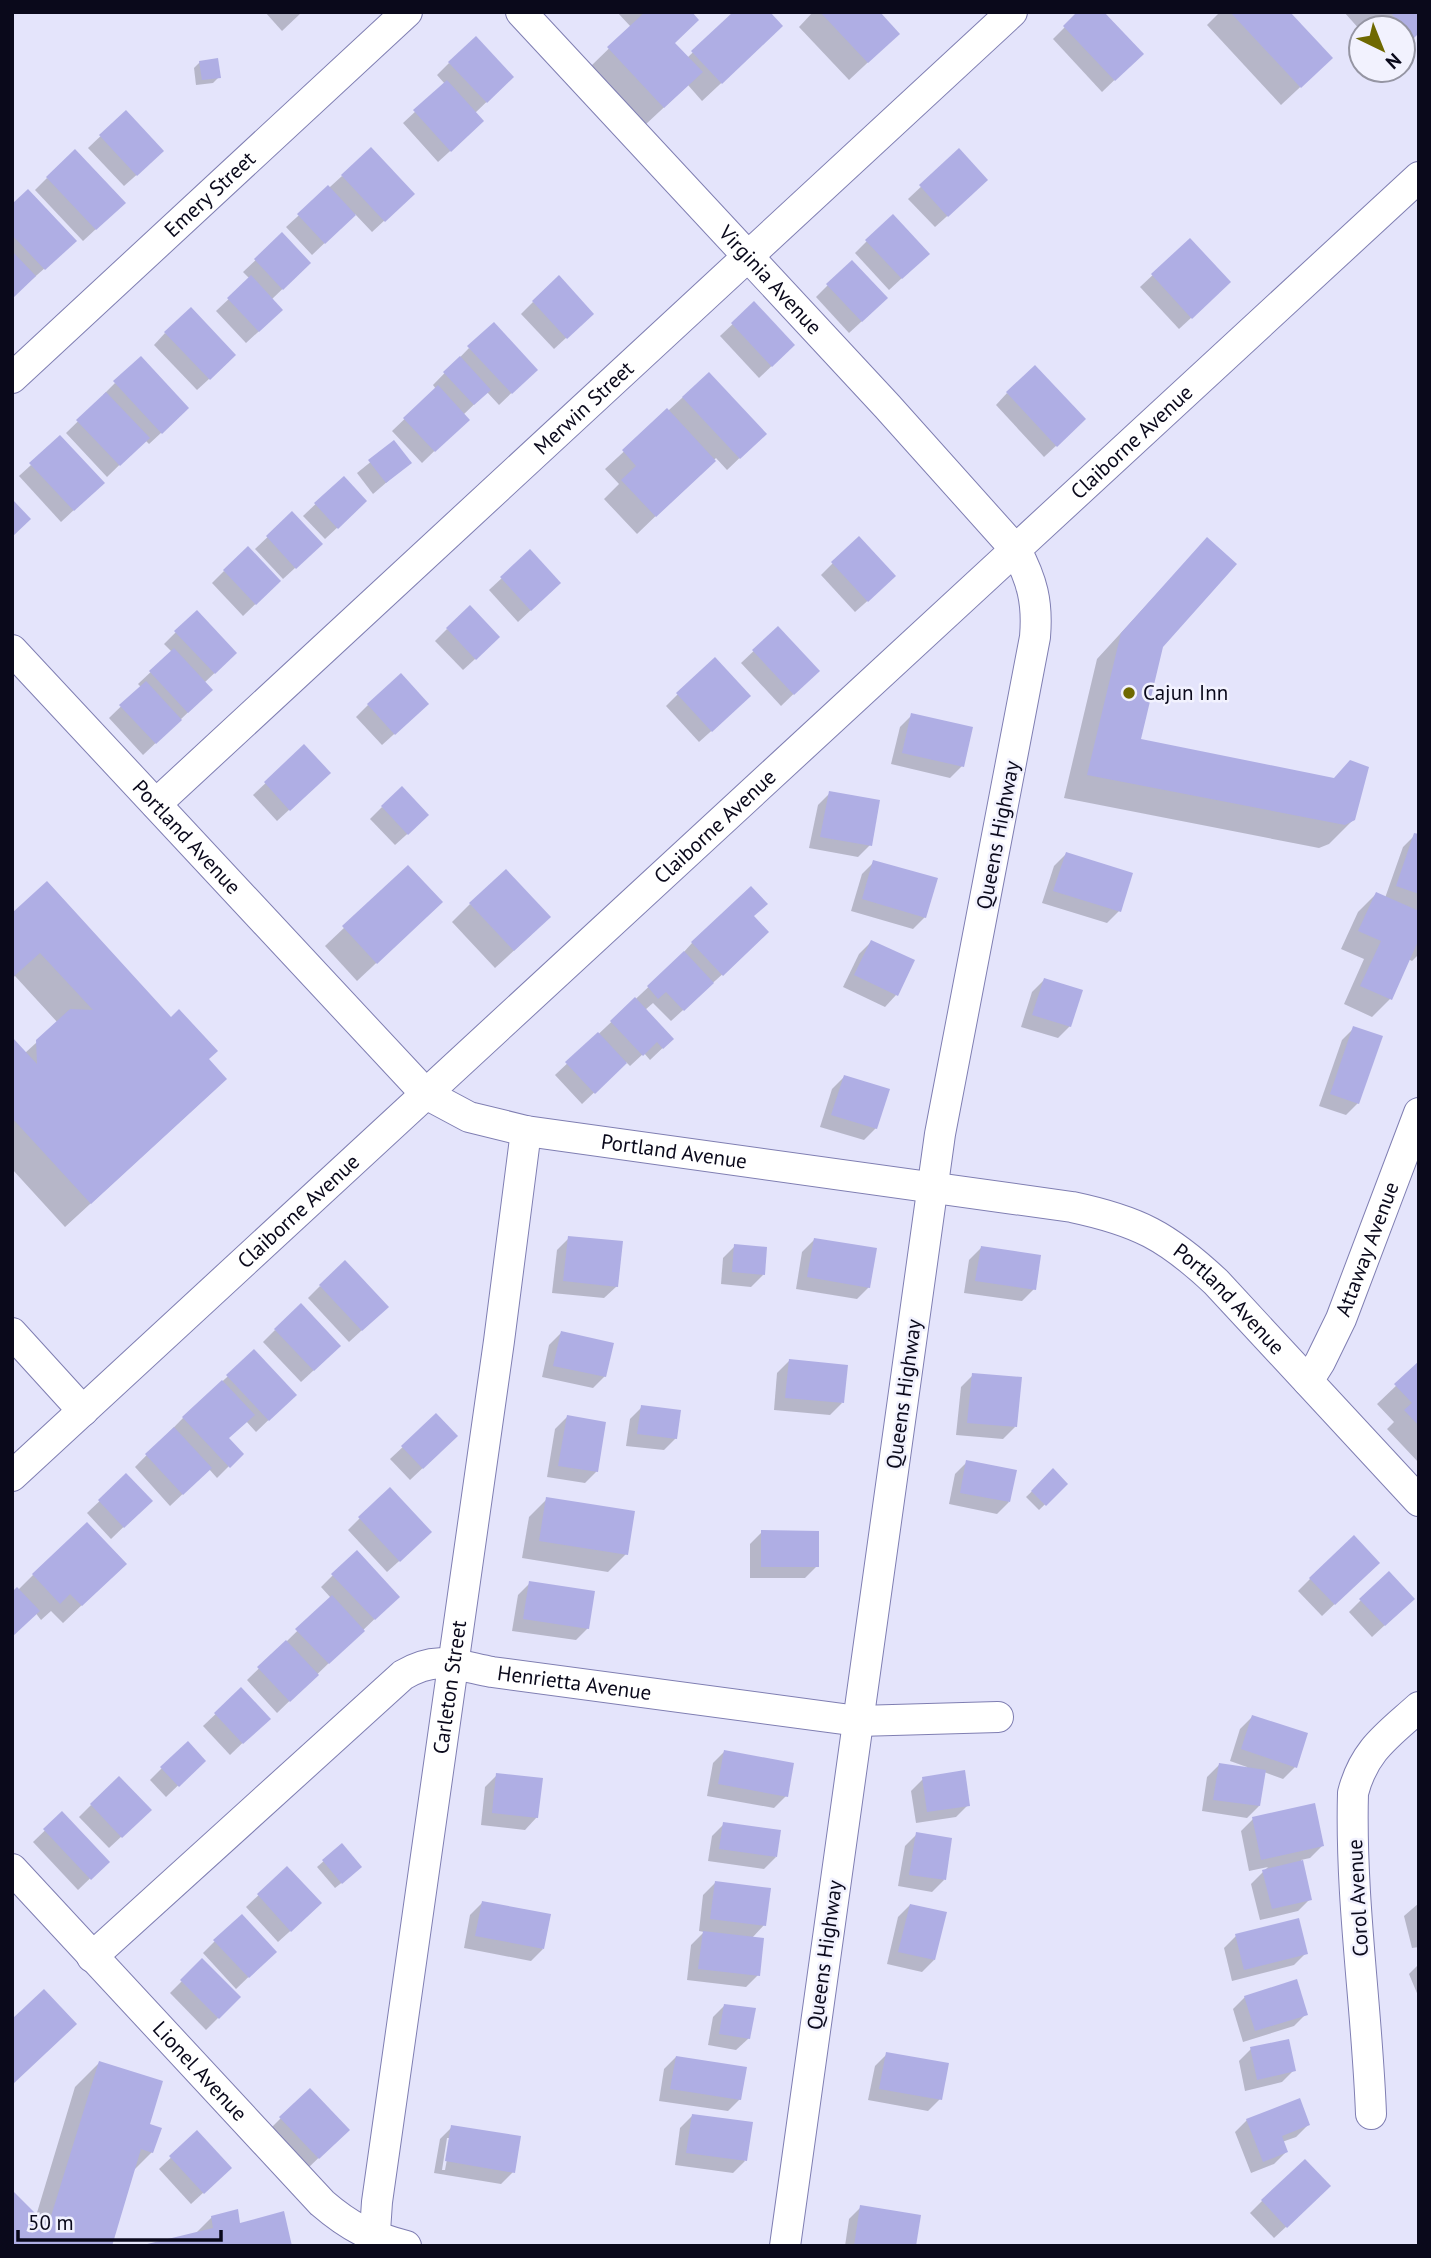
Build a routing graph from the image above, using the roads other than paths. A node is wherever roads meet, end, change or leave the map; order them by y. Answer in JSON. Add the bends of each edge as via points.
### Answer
{"nodes":[{"id":1,"x":407,"y":12,"type":"edge"},
{"id":2,"x":521,"y":12,"type":"edge"},
{"id":3,"x":1012,"y":12,"type":"edge"},
{"id":4,"x":1419,"y":177,"type":"edge"},
{"id":5,"x":748,"y":257,"type":"junction"},
{"id":6,"x":12,"y":378,"type":"edge"},
{"id":7,"x":1016,"y":550,"type":"junction"},
{"id":8,"x":12,"y":650,"type":"edge"},
{"id":9,"x":156,"y":804,"type":"junction"},
{"id":10,"x":426,"y":1094,"type":"junction"},
{"id":11,"x":1419,"y":1113,"type":"edge"},
{"id":12,"x":526,"y":1131,"type":"junction"},
{"id":13,"x":933,"y":1187,"type":"junction"},
{"id":14,"x":12,"y":1333,"type":"edge"},
{"id":15,"x":1307,"y":1381,"type":"junction"},
{"id":16,"x":83,"y":1410,"type":"junction"},
{"id":17,"x":12,"y":1476,"type":"edge"},
{"id":18,"x":1419,"y":1501,"type":"edge"},
{"id":19,"x":453,"y":1665,"type":"junction"},
{"id":20,"x":1419,"y":1707,"type":"edge"},
{"id":21,"x":998,"y":1717,"type":"dead end"},
{"id":22,"x":858,"y":1721,"type":"junction"},
{"id":23,"x":12,"y":1869,"type":"edge"},
{"id":24,"x":92,"y":1957,"type":"junction"},
{"id":25,"x":1371,"y":2114,"type":"dead end"},
{"id":26,"x":374,"y":2242,"type":"edge"},
{"id":27,"x":406,"y":2246,"type":"edge"},
{"id":28,"x":785,"y":2246,"type":"edge"}],
"edges":[{"from":1,"to":6,"type":"street","name":"Emery Street"},
{"from":2,"to":5,"type":"street","name":"Virginia Avenue"},
{"from":3,"to":5,"type":"street","name":"Merwin Street"},
{"from":4,"to":7,"type":"street","name":"Claiborne Avenue"},
{"from":5,"to":7,"type":"street","name":"Virginia Avenue"},
{"from":5,"to":9,"type":"street","name":"Merwin Street"},
{"from":7,"to":10,"type":"street","name":"Claiborne Avenue"},
{"from":7,"to":13,"type":"street","name":"Queens Highway","via":[[1034,592],[1035,638]]},
{"from":8,"to":9,"type":"street","name":"Portland Avenue"},
{"from":9,"to":10,"type":"street","name":"Portland Avenue"},
{"from":10,"to":12,"type":"street","name":"Portland Avenue","via":[[469,1117]]},
{"from":10,"to":16,"type":"street","name":"Claiborne Avenue"},
{"from":11,"to":15,"type":"street","name":"Attaway Avenue","via":[[1340,1319]]},
{"from":12,"to":13,"type":"street","name":"Portland Avenue"},
{"from":12,"to":19,"type":"street","name":"Carleton Street"},
{"from":13,"to":15,"type":"street","name":"Portland Avenue","via":[[1113,1215],[1151,1231],[1185,1253],[1216,1282]]},
{"from":13,"to":22,"type":"street","name":"Queens Highway"},
{"from":14,"to":16,"type":"street"},
{"from":15,"to":18,"type":"street","name":"Portland Avenue"},
{"from":16,"to":17,"type":"street","name":"Claiborne Avenue"},
{"from":19,"to":22,"type":"street","name":"Henrietta Avenue"},
{"from":19,"to":24,"type":"street","name":"Henrietta Avenue","via":[[420,1665],[403,1675]]},
{"from":19,"to":26,"type":"street","name":"Carleton Street"},
{"from":20,"to":25,"type":"street","name":"Corol Avenue","via":[[1365,1759],[1353,1793]]},
{"from":21,"to":22,"type":"street","name":"Henrietta Avenue"},
{"from":22,"to":28,"type":"street","name":"Queens Highway"},
{"from":23,"to":24,"type":"street","name":"Lionel Avenue"},
{"from":24,"to":26,"type":"street","name":"Lionel Avenue","via":[[322,2203]]},
{"from":26,"to":27,"type":"street","name":"Lionel Avenue"}]}
